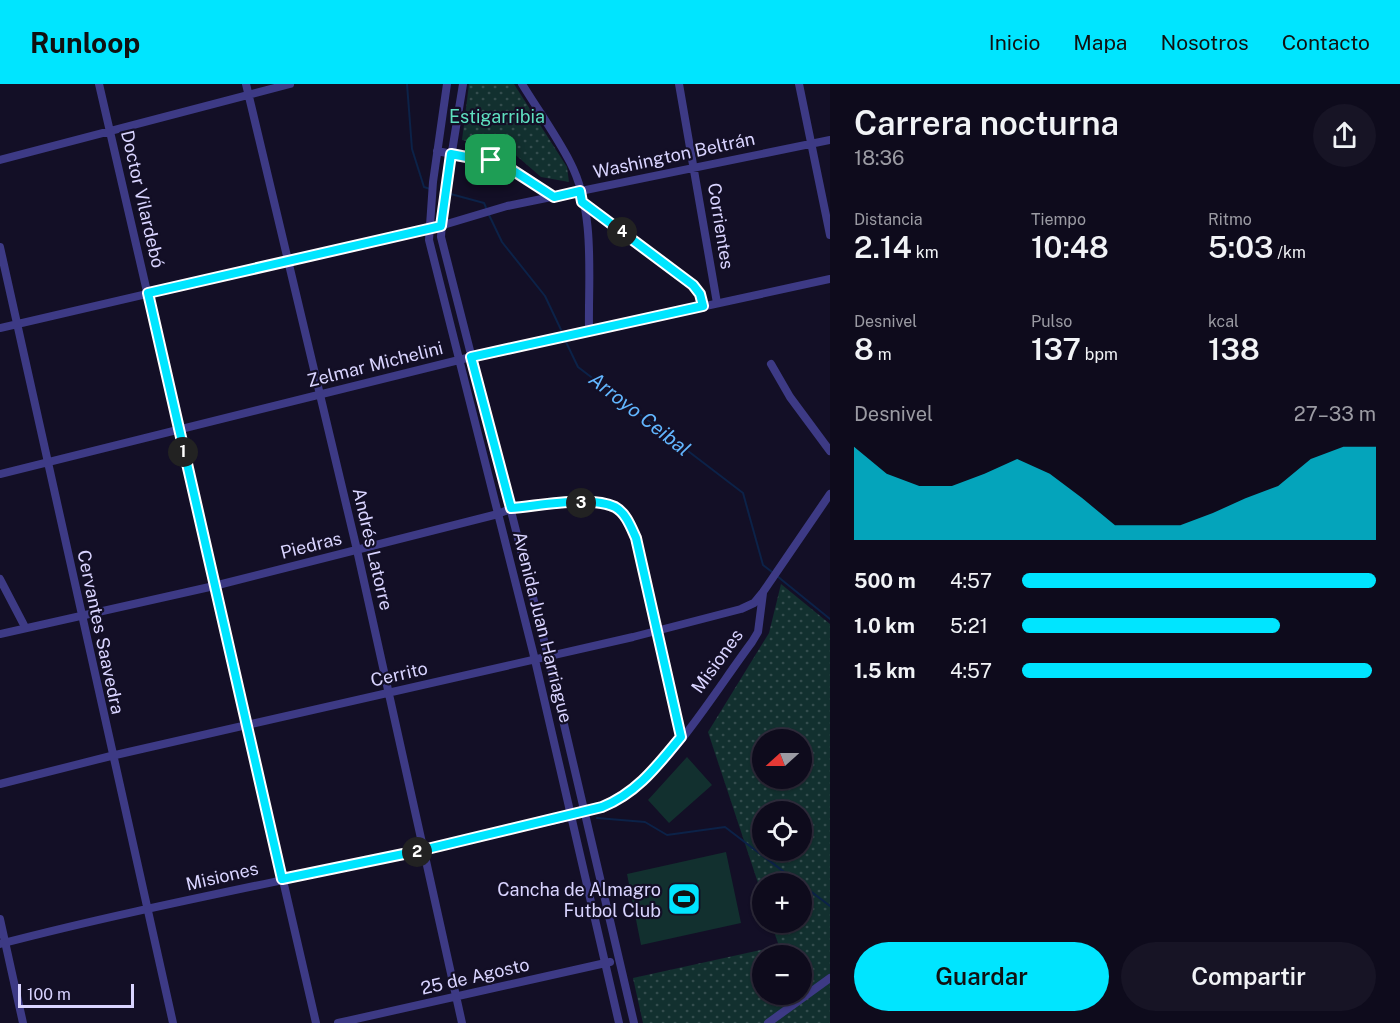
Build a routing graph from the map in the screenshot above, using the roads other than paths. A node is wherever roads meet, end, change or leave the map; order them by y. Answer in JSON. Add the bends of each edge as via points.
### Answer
{"nodes":[{"id":1,"x":99,"y":84,"type":"edge"},
{"id":2,"x":246,"y":84,"type":"edge"},
{"id":3,"x":290,"y":84,"type":"edge"},
{"id":4,"x":447,"y":84,"type":"edge"},
{"id":5,"x":463,"y":84,"type":"edge"},
{"id":6,"x":522,"y":84,"type":"edge"},
{"id":7,"x":680,"y":84,"type":"edge"},
{"id":8,"x":799,"y":84,"type":"edge"},
{"id":9,"x":248,"y":94,"type":"junction"},
{"id":10,"x":111,"y":131,"type":"junction"},
{"id":11,"x":830,"y":140,"type":"edge"},
{"id":12,"x":811,"y":144,"type":"junction"},
{"id":13,"x":437,"y":151,"type":"junction"},
{"id":14,"x":451,"y":154,"type":"junction"},
{"id":15,"x":0,"y":160,"type":"edge"},
{"id":16,"x":695,"y":167,"type":"junction"},
{"id":17,"x":580,"y":191,"type":"junction"},
{"id":18,"x":554,"y":197,"type":"junction"},
{"id":19,"x":582,"y":202,"type":"junction"},
{"id":20,"x":441,"y":226,"type":"junction"},
{"id":21,"x":428,"y":228,"type":"junction"},
{"id":22,"x":830,"y":235,"type":"edge"},
{"id":23,"x":0,"y":247,"type":"edge"},
{"id":24,"x":289,"y":262,"type":"junction"},
{"id":25,"x":830,"y":279,"type":"edge"},
{"id":26,"x":148,"y":293,"type":"junction"},
{"id":27,"x":717,"y":303,"type":"junction"},
{"id":28,"x":703,"y":306,"type":"junction"},
{"id":29,"x":17,"y":324,"type":"junction"},
{"id":30,"x":0,"y":328,"type":"edge"},
{"id":31,"x":589,"y":330,"type":"junction"},
{"id":32,"x":471,"y":357,"type":"junction"},
{"id":33,"x":458,"y":360,"type":"junction"},
{"id":34,"x":771,"y":364,"type":"dead end"},
{"id":35,"x":318,"y":394,"type":"junction"},
{"id":36,"x":178,"y":431,"type":"junction"},
{"id":37,"x":830,"y":450,"type":"edge"},
{"id":38,"x":48,"y":462,"type":"junction"},
{"id":39,"x":0,"y":474,"type":"edge"},
{"id":40,"x":830,"y":494,"type":"edge"},
{"id":41,"x":511,"y":508,"type":"junction"},
{"id":42,"x":498,"y":514,"type":"junction"},
{"id":43,"x":357,"y":550,"type":"junction"},
{"id":44,"x":0,"y":579,"type":"edge"},
{"id":45,"x":214,"y":586,"type":"junction"},
{"id":46,"x":763,"y":592,"type":"junction"},
{"id":47,"x":80,"y":615,"type":"junction"},
{"id":48,"x":24,"y":627,"type":"junction"},
{"id":49,"x":658,"y":631,"type":"junction"},
{"id":50,"x":0,"y":634,"type":"edge"},
{"id":51,"x":548,"y":656,"type":"junction"},
{"id":52,"x":535,"y":660,"type":"junction"},
{"id":53,"x":388,"y":693,"type":"junction"},
{"id":54,"x":247,"y":726,"type":"junction"},
{"id":55,"x":681,"y":737,"type":"junction"},
{"id":56,"x":111,"y":756,"type":"junction"},
{"id":57,"x":0,"y":784,"type":"edge"},
{"id":58,"x":584,"y":812,"type":"junction"},
{"id":59,"x":570,"y":815,"type":"junction"},
{"id":60,"x":423,"y":850,"type":"junction"},
{"id":61,"x":282,"y":879,"type":"junction"},
{"id":62,"x":147,"y":910,"type":"junction"},
{"id":63,"x":0,"y":919,"type":"edge"},
{"id":64,"x":3,"y":943,"type":"edge"},
{"id":65,"x":618,"y":961,"type":"junction"},
{"id":66,"x":606,"y":963,"type":"junction"},
{"id":67,"x":830,"y":978,"type":"edge"},
{"id":68,"x":456,"y":997,"type":"junction"},
{"id":69,"x":23,"y":1023,"type":"edge"},
{"id":70,"x":173,"y":1023,"type":"edge"},
{"id":71,"x":316,"y":1023,"type":"edge"},
{"id":72,"x":338,"y":1023,"type":"edge"},
{"id":73,"x":462,"y":1023,"type":"edge"},
{"id":74,"x":619,"y":1023,"type":"edge"},
{"id":75,"x":634,"y":1023,"type":"edge"},
{"id":76,"x":768,"y":1023,"type":"edge"}],
"edges":[{"from":1,"to":10,"type":"street","name":"Doctor Vilardebó"},
{"from":2,"to":9,"type":"street","name":"Andrés Latorre"},
{"from":3,"to":9,"type":"street"},
{"from":4,"to":13,"type":"street","name":"Avenida Juan Harriague"},
{"from":5,"to":14,"type":"street","name":"Avenida Juan Harriague"},
{"from":6,"to":17,"type":"street","via":[[571,163]]},
{"from":7,"to":16,"type":"street","name":"Corrientes"},
{"from":8,"to":12,"type":"street"},
{"from":9,"to":10,"type":"street"},
{"from":9,"to":24,"type":"street","name":"Andrés Latorre"},
{"from":10,"to":15,"type":"street"},
{"from":10,"to":26,"type":"street","name":"Doctor Vilardebó"},
{"from":11,"to":12,"type":"street","name":"Washington Beltrán"},
{"from":12,"to":16,"type":"street","name":"Washington Beltrán"},
{"from":12,"to":22,"type":"street"},
{"from":13,"to":14,"type":"street"},
{"from":13,"to":21,"type":"street","name":"Avenida Juan Harriague"},
{"from":14,"to":18,"type":"street","via":[[503,164]]},
{"from":14,"to":20,"type":"street","name":"Avenida Juan Harriague"},
{"from":16,"to":17,"type":"street","name":"Washington Beltrán"},
{"from":16,"to":27,"type":"street","name":"Corrientes"},
{"from":17,"to":18,"type":"street","name":"Washington Beltrán"},
{"from":17,"to":19,"type":"street"},
{"from":18,"to":20,"type":"street","name":"Washington Beltrán"},
{"from":19,"to":28,"type":"street","via":[[693,285]]},
{"from":19,"to":31,"type":"street","via":[[587,237]]},
{"from":20,"to":21,"type":"street","name":"Washington Beltrán"},
{"from":20,"to":32,"type":"street","name":"Avenida Juan Harriague"},
{"from":21,"to":24,"type":"street","name":"Washington Beltrán"},
{"from":21,"to":33,"type":"street","name":"Avenida Juan Harriague"},
{"from":23,"to":29,"type":"street","name":"Cervantes Saavedra"},
{"from":24,"to":26,"type":"street","name":"Washington Beltrán"},
{"from":24,"to":35,"type":"street","name":"Andrés Latorre"},
{"from":25,"to":27,"type":"street","name":"Zelmar Michelini"},
{"from":26,"to":29,"type":"street","name":"Washington Beltrán"},
{"from":26,"to":36,"type":"street","name":"Doctor Vilardebó"},
{"from":27,"to":28,"type":"street","name":"Zelmar Michelini"},
{"from":28,"to":31,"type":"street","name":"Zelmar Michelini"},
{"from":29,"to":30,"type":"street","name":"Washington Beltrán"},
{"from":29,"to":38,"type":"street","name":"Cervantes Saavedra"},
{"from":31,"to":32,"type":"street","name":"Zelmar Michelini"},
{"from":32,"to":33,"type":"street","name":"Zelmar Michelini"},
{"from":32,"to":41,"type":"street","name":"Avenida Juan Harriague"},
{"from":33,"to":35,"type":"street","name":"Zelmar Michelini"},
{"from":33,"to":42,"type":"street","name":"Avenida Juan Harriague"},
{"from":34,"to":37,"type":"street","via":[[790,397]]},
{"from":35,"to":36,"type":"street","name":"Zelmar Michelini"},
{"from":35,"to":43,"type":"street","name":"Andrés Latorre"},
{"from":36,"to":38,"type":"street","name":"Zelmar Michelini"},
{"from":36,"to":45,"type":"street","name":"Doctor Vilardebó"},
{"from":38,"to":39,"type":"street","name":"Zelmar Michelini"},
{"from":38,"to":47,"type":"street","name":"Cervantes Saavedra"},
{"from":40,"to":46,"type":"street","name":"Cerrito"},
{"from":41,"to":42,"type":"street","name":"Piedras"},
{"from":41,"to":49,"type":"street","name":"Piedras","via":[[598,502],[616,508],[636,538]]},
{"from":41,"to":51,"type":"street","name":"Avenida Juan Harriague"},
{"from":42,"to":43,"type":"street","name":"Piedras"},
{"from":42,"to":52,"type":"street","name":"Avenida Juan Harriague"},
{"from":43,"to":45,"type":"street","name":"Piedras"},
{"from":43,"to":53,"type":"street","name":"Andrés Latorre"},
{"from":44,"to":48,"type":"street"},
{"from":45,"to":47,"type":"street","name":"Piedras"},
{"from":45,"to":54,"type":"street","name":"Doctor Vilardebó"},
{"from":46,"to":49,"type":"street","name":"Cerrito","via":[[754,603],[741,609]]},
{"from":46,"to":55,"type":"street","name":"Misiones","via":[[758,632]]},
{"from":47,"to":48,"type":"street","name":"Piedras"},
{"from":47,"to":56,"type":"street","name":"Cervantes Saavedra"},
{"from":48,"to":50,"type":"street","name":"Piedras"},
{"from":49,"to":51,"type":"street","name":"Cerrito"},
{"from":49,"to":55,"type":"street"},
{"from":51,"to":52,"type":"street","name":"Cerrito"},
{"from":51,"to":58,"type":"street","name":"Avenida Juan Harriague"},
{"from":52,"to":53,"type":"street","name":"Cerrito"},
{"from":52,"to":59,"type":"street","name":"Avenida Juan Harriague"},
{"from":53,"to":54,"type":"street","name":"Cerrito"},
{"from":53,"to":60,"type":"street","name":"Andrés Latorre"},
{"from":54,"to":56,"type":"street","name":"Cerrito"},
{"from":54,"to":61,"type":"street","name":"Doctor Vilardebó"},
{"from":55,"to":58,"type":"street","name":"Misiones","via":[[641,785],[619,800]]},
{"from":56,"to":57,"type":"street","name":"Cerrito"},
{"from":56,"to":62,"type":"street","name":"Cervantes Saavedra"},
{"from":58,"to":59,"type":"street","name":"Misiones"},
{"from":58,"to":65,"type":"street","name":"Avenida Juan Harriague"},
{"from":59,"to":60,"type":"street","name":"Misiones"},
{"from":59,"to":66,"type":"street","name":"Avenida Juan Harriague"},
{"from":60,"to":61,"type":"street","name":"Misiones"},
{"from":60,"to":68,"type":"street","name":"Andrés Latorre"},
{"from":61,"to":62,"type":"street","name":"Misiones"},
{"from":61,"to":71,"type":"street","name":"Doctor Vilardebó"},
{"from":62,"to":64,"type":"street","name":"Misiones"},
{"from":62,"to":70,"type":"street","name":"Cervantes Saavedra"},
{"from":63,"to":64,"type":"street"},
{"from":64,"to":69,"type":"street"},
{"from":65,"to":66,"type":"street","name":"25 de Agosto"},
{"from":65,"to":75,"type":"street","name":"Avenida Juan Harriague"},
{"from":66,"to":68,"type":"street","name":"25 de Agosto"},
{"from":66,"to":74,"type":"street","name":"Avenida Juan Harriague"},
{"from":67,"to":76,"type":"street"},
{"from":68,"to":72,"type":"street","name":"25 de Agosto"},
{"from":68,"to":73,"type":"street","name":"Andrés Latorre"}]}
